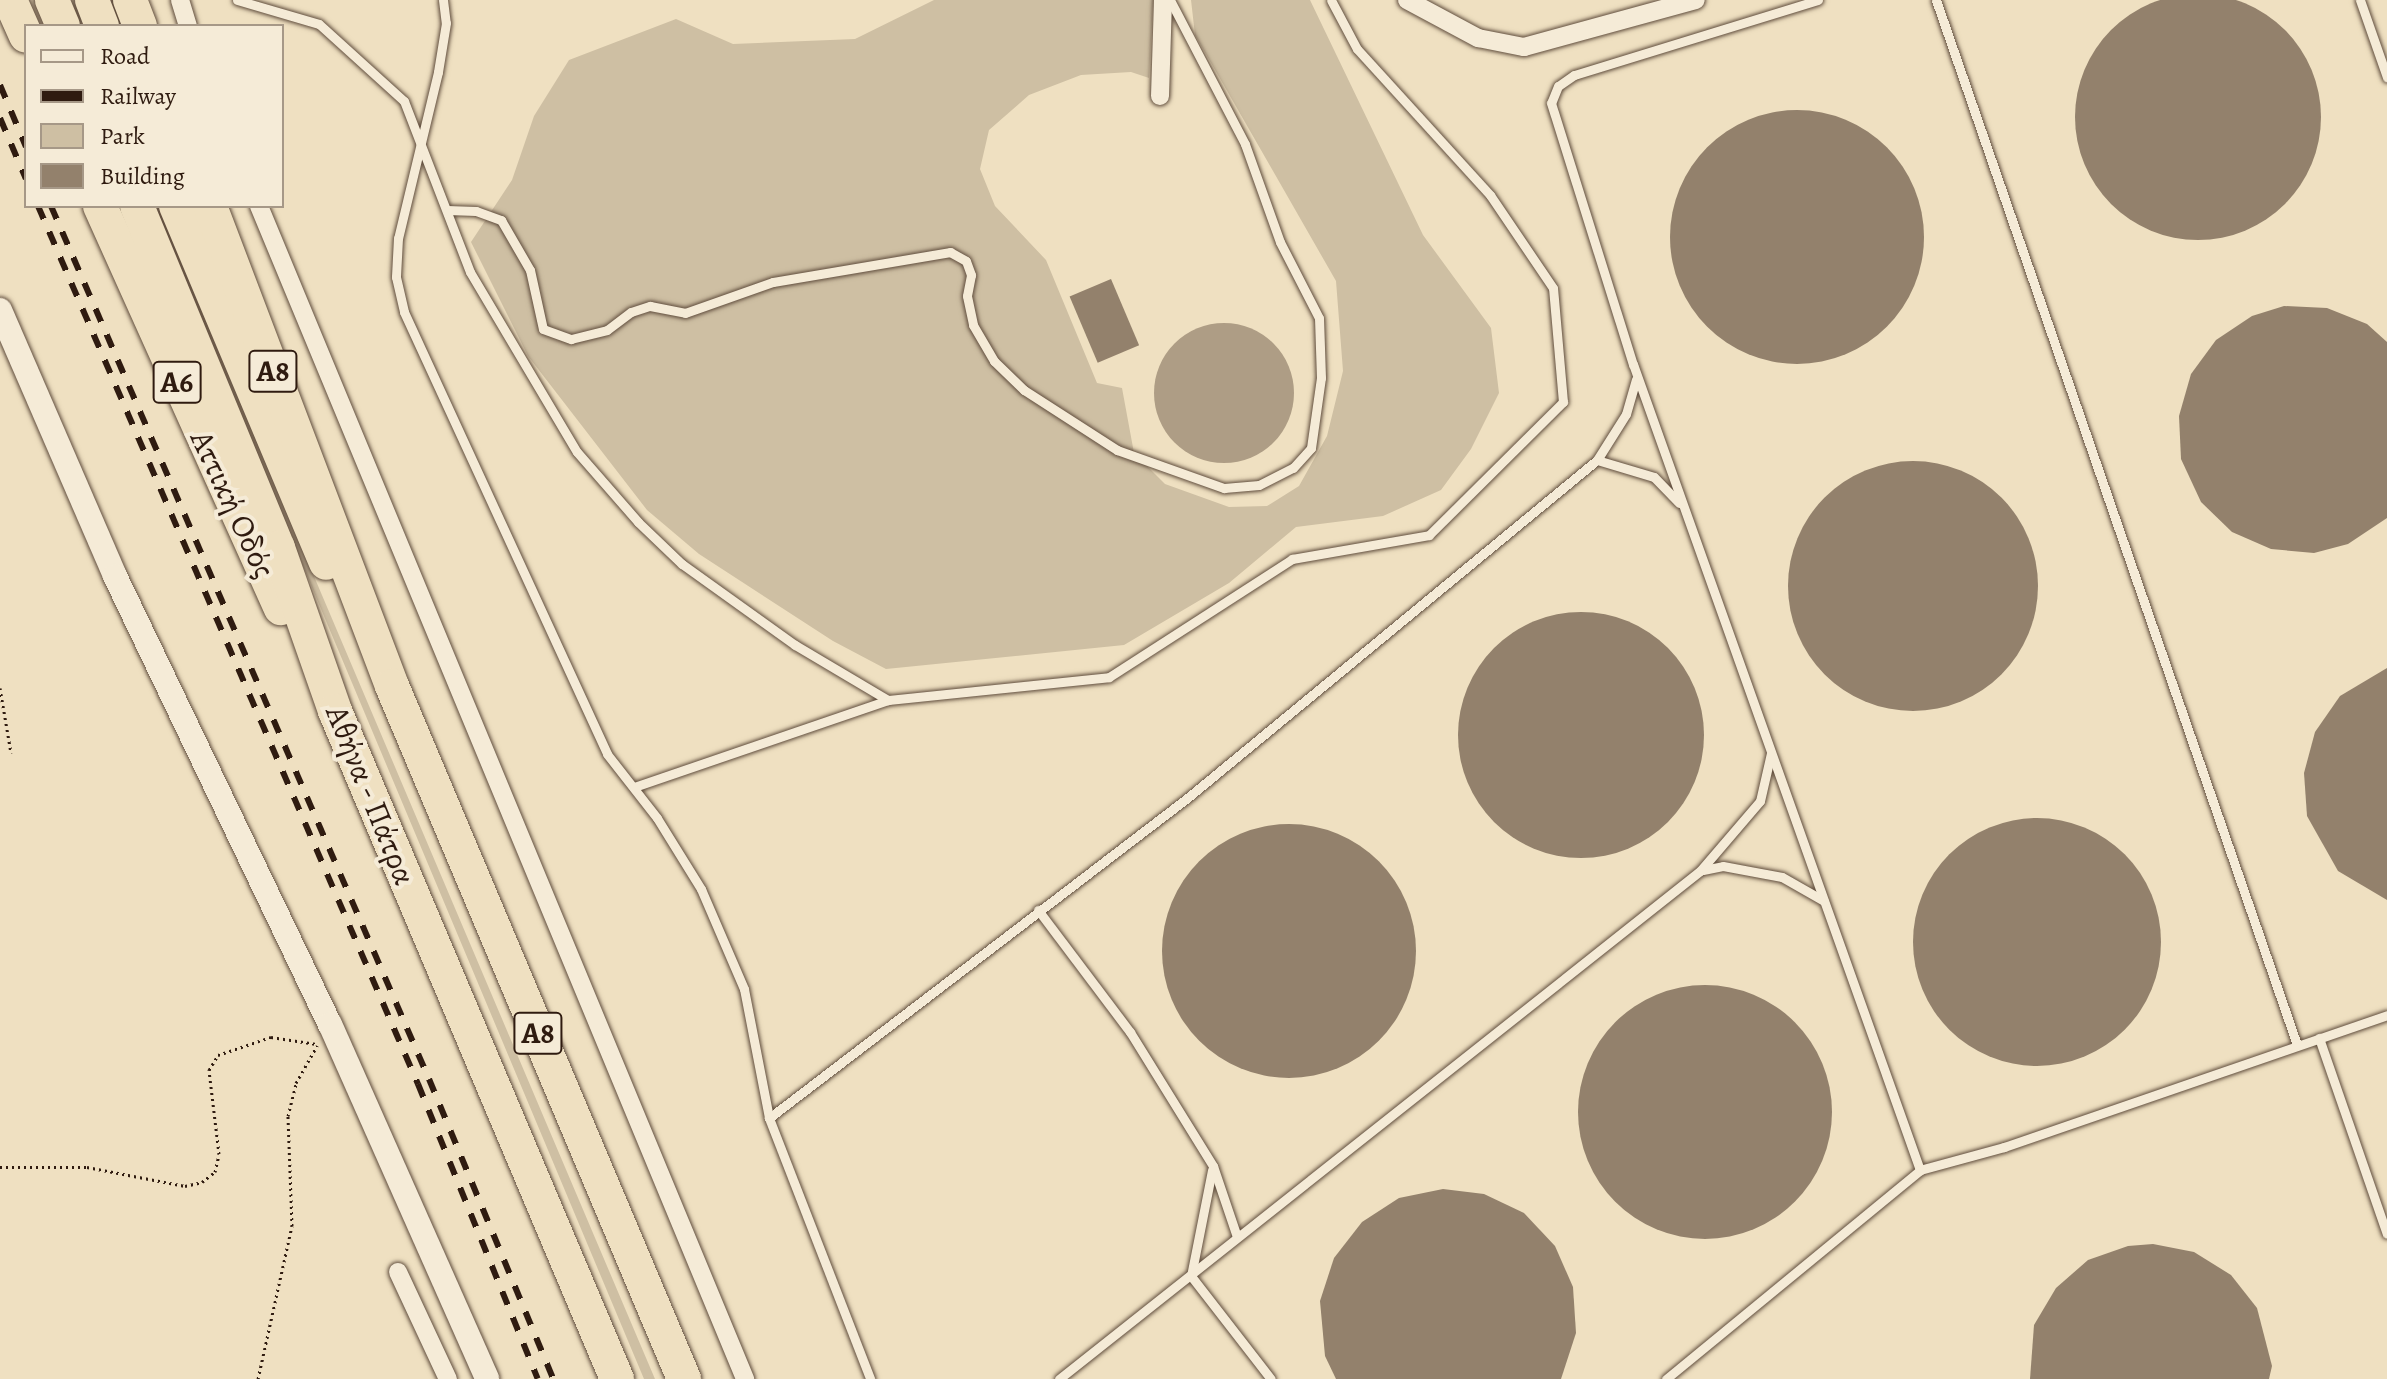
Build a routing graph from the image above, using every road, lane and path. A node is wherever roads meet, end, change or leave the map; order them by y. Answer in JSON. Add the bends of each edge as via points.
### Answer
{"nodes":[{"id":1,"x":10,"y":0,"type":"edge"},
{"id":2,"x":52,"y":0,"type":"edge"},
{"id":3,"x":92,"y":0,"type":"edge"},
{"id":4,"x":130,"y":0,"type":"edge"},
{"id":5,"x":180,"y":0,"type":"edge"},
{"id":6,"x":237,"y":0,"type":"edge"},
{"id":7,"x":443,"y":0,"type":"edge"},
{"id":8,"x":1163,"y":0,"type":"edge"},
{"id":9,"x":1170,"y":0,"type":"edge"},
{"id":10,"x":1331,"y":0,"type":"edge"},
{"id":11,"x":1407,"y":0,"type":"edge"},
{"id":12,"x":1696,"y":0,"type":"edge"},
{"id":13,"x":1818,"y":0,"type":"edge"},
{"id":14,"x":1936,"y":0,"type":"edge"},
{"id":15,"x":2360,"y":0,"type":"edge"},
{"id":16,"x":62,"y":24,"type":"edge"},
{"id":17,"x":101,"y":24,"type":"edge"},
{"id":18,"x":139,"y":24,"type":"edge"},
{"id":19,"x":187,"y":24,"type":"edge"},
{"id":20,"x":24,"y":32,"type":"edge"},
{"id":21,"x":2387,"y":77,"type":"edge"},
{"id":22,"x":1160,"y":96,"type":"dead end"},
{"id":23,"x":423,"y":144,"type":"junction"},
{"id":24,"x":101,"y":208,"type":"edge"},
{"id":25,"x":138,"y":208,"type":"edge"},
{"id":26,"x":177,"y":208,"type":"edge"},
{"id":27,"x":211,"y":208,"type":"edge"},
{"id":28,"x":260,"y":208,"type":"edge"},
{"id":29,"x":447,"y":210,"type":"junction"},
{"id":30,"x":0,"y":310,"type":"edge"},
{"id":31,"x":1637,"y":375,"type":"junction"},
{"id":32,"x":1597,"y":460,"type":"junction"},
{"id":33,"x":1686,"y":513,"type":"junction"},
{"id":34,"x":392,"y":686,"type":"junction"},
{"id":35,"x":0,"y":688,"type":"edge"},
{"id":36,"x":888,"y":700,"type":"junction"},
{"id":37,"x":335,"y":711,"type":"junction"},
{"id":38,"x":1771,"y":747,"type":"junction"},
{"id":39,"x":11,"y":753,"type":"dead end"},
{"id":40,"x":634,"y":787,"type":"junction"},
{"id":41,"x":1700,"y":871,"type":"junction"},
{"id":42,"x":1826,"y":902,"type":"junction"},
{"id":43,"x":1038,"y":910,"type":"junction"},
{"id":44,"x":2387,"y":1015,"type":"edge"},
{"id":45,"x":324,"y":1034,"type":"junction"},
{"id":46,"x":2319,"y":1038,"type":"junction"},
{"id":47,"x":2297,"y":1045,"type":"junction"},
{"id":48,"x":769,"y":1118,"type":"junction"},
{"id":49,"x":1213,"y":1166,"type":"junction"},
{"id":50,"x":0,"y":1167,"type":"edge"},
{"id":51,"x":1920,"y":1170,"type":"junction"},
{"id":52,"x":2387,"y":1234,"type":"edge"},
{"id":53,"x":1237,"y":1237,"type":"junction"},
{"id":54,"x":398,"y":1272,"type":"dead end"},
{"id":55,"x":1191,"y":1276,"type":"junction"},
{"id":56,"x":258,"y":1379,"type":"edge"},
{"id":57,"x":448,"y":1379,"type":"edge"},
{"id":58,"x":487,"y":1379,"type":"edge"},
{"id":59,"x":617,"y":1379,"type":"edge"},
{"id":60,"x":684,"y":1379,"type":"edge"},
{"id":61,"x":745,"y":1379,"type":"edge"},
{"id":62,"x":870,"y":1379,"type":"edge"},
{"id":63,"x":1059,"y":1379,"type":"edge"},
{"id":64,"x":1271,"y":1379,"type":"edge"},
{"id":65,"x":1666,"y":1379,"type":"edge"}],
"edges":[{"from":1,"to":20,"type":"highway"},
{"from":2,"to":16,"type":"highway"},
{"from":3,"to":17,"type":"highway"},
{"from":4,"to":18,"type":"highway"},
{"from":5,"to":19,"type":"street"},
{"from":6,"to":23,"type":"lane","via":[[319,24],[404,101]]},
{"from":7,"to":23,"type":"lane","via":[[446,23]]},
{"from":8,"to":22,"type":"street"},
{"from":9,"to":29,"type":"lane","via":[[1245,144],[1280,242],[1319,318],[1321,378],[1311,448],[1293,468],[1259,485],[1224,488],[1117,450],[1024,390],[994,361],[973,325],[967,296],[971,275],[966,261],[950,252],[773,282],[685,313],[650,306],[631,312],[607,330],[571,339],[543,329],[530,270],[501,220],[476,211]]},
{"from":10,"to":36,"type":"lane","via":[[1357,49],[1490,195],[1553,288],[1563,402],[1429,535],[1292,559],[1109,677]]},
{"from":11,"to":12,"type":"street","via":[[1478,38],[1524,47]]},
{"from":13,"to":31,"type":"lane","via":[[1574,75],[1558,86],[1551,103],[1555,126]]},
{"from":14,"to":47,"type":"lane"},
{"from":15,"to":21,"type":"lane"},
{"from":23,"to":29,"type":"lane"},
{"from":23,"to":40,"type":"lane","via":[[398,238],[396,277],[404,312],[607,754]]},
{"from":24,"to":37,"type":"highway","name":"Αττική Οδός","number":"Α6","via":[[255,558]]},
{"from":25,"to":37,"type":"highway","name":"Αθήνα - Πάτρα","number":"Α8","via":[[278,548]]},
{"from":26,"to":34,"type":"highway","name":"Αττική Οδός","number":"Α6","via":[[312,536]]},
{"from":27,"to":34,"type":"highway","name":"Αθήνα - Πάτρα","number":"Α8"},
{"from":28,"to":61,"type":"street"},
{"from":29,"to":36,"type":"lane","via":[[470,272],[526,373],[577,452],[638,522],[682,564],[795,645]]},
{"from":30,"to":45,"type":"street"},
{"from":31,"to":32,"type":"lane","via":[[1626,414]]},
{"from":31,"to":33,"type":"lane"},
{"from":32,"to":33,"type":"lane","via":[[1654,477]]},
{"from":32,"to":43,"type":"lane","via":[[1186,799]]},
{"from":33,"to":38,"type":"lane"},
{"from":34,"to":60,"type":"highway","name":"Αθήνα - Πάτρα","number":"Α8"},
{"from":35,"to":39,"type":"path"},
{"from":36,"to":40,"type":"lane"},
{"from":37,"to":59,"type":"highway","name":"Αθήνα - Πάτρα","number":"Α8"},
{"from":38,"to":41,"type":"lane","via":[[1760,801]]},
{"from":38,"to":42,"type":"lane"},
{"from":40,"to":48,"type":"lane","via":[[686,859],[744,989]]},
{"from":41,"to":42,"type":"lane","via":[[1749,868],[1782,877]]},
{"from":41,"to":53,"type":"lane"},
{"from":42,"to":51,"type":"lane"},
{"from":43,"to":48,"type":"lane"},
{"from":43,"to":49,"type":"lane","via":[[1130,1032]]},
{"from":44,"to":46,"type":"lane"},
{"from":45,"to":50,"type":"path","via":[[271,1037],[218,1055],[209,1070],[219,1154],[215,1172],[202,1182],[185,1186],[87,1167]]},
{"from":45,"to":56,"type":"path","via":[[296,1083],[288,1116],[292,1226]]},
{"from":45,"to":58,"type":"street"},
{"from":46,"to":47,"type":"lane"},
{"from":46,"to":52,"type":"lane"},
{"from":47,"to":51,"type":"lane","via":[[2004,1147]]},
{"from":48,"to":62,"type":"lane"},
{"from":49,"to":53,"type":"lane"},
{"from":49,"to":55,"type":"lane"},
{"from":51,"to":65,"type":"lane"},
{"from":53,"to":55,"type":"lane"},
{"from":54,"to":57,"type":"street"},
{"from":55,"to":63,"type":"lane"},
{"from":55,"to":64,"type":"lane"}]}
